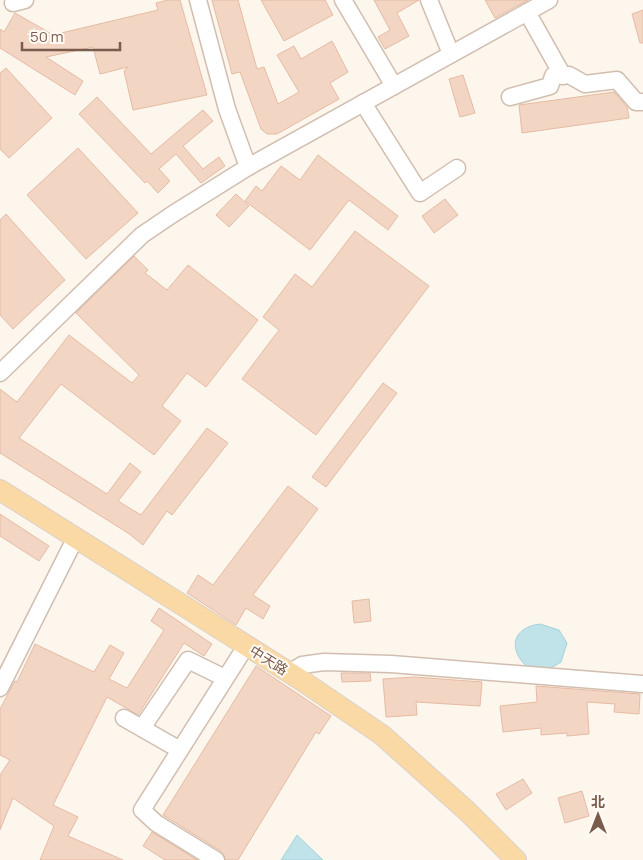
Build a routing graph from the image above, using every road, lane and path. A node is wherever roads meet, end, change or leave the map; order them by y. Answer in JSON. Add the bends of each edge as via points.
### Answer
{"nodes":[{"id":1,"x":198,"y":0,"type":"edge"},
{"id":2,"x":343,"y":0,"type":"edge"},
{"id":3,"x":429,"y":0,"type":"edge"},
{"id":4,"x":548,"y":0,"type":"edge"},
{"id":5,"x":527,"y":12,"type":"junction"},
{"id":6,"x":451,"y":54,"type":"junction"},
{"id":7,"x":563,"y":76,"type":"junction"},
{"id":8,"x":394,"y":86,"type":"junction"},
{"id":9,"x":510,"y":97,"type":"dead end"},
{"id":10,"x":643,"y":102,"type":"edge"},
{"id":11,"x":363,"y":103,"type":"junction"},
{"id":12,"x":248,"y":166,"type":"junction"},
{"id":13,"x":457,"y":168,"type":"dead end"},
{"id":14,"x":0,"y":373,"type":"edge"},
{"id":15,"x":0,"y":490,"type":"edge"},
{"id":16,"x":75,"y":539,"type":"junction"},
{"id":17,"x":246,"y":646,"type":"junction"},
{"id":18,"x":289,"y":673,"type":"junction"},
{"id":19,"x":226,"y":678,"type":"junction"},
{"id":20,"x":643,"y":684,"type":"edge"},
{"id":21,"x":0,"y":688,"type":"edge"},
{"id":22,"x":124,"y":718,"type":"dead end"},
{"id":23,"x":142,"y":728,"type":"junction"},
{"id":24,"x":180,"y":750,"type":"junction"},
{"id":25,"x":216,"y":860,"type":"edge"},
{"id":26,"x":516,"y":860,"type":"edge"}],
"edges":[{"from":1,"to":12,"type":"street","via":[[227,109]]},
{"from":2,"to":8,"type":"street"},
{"from":3,"to":6,"type":"street"},
{"from":4,"to":5,"type":"street"},
{"from":5,"to":6,"type":"street"},
{"from":5,"to":7,"type":"street"},
{"from":6,"to":8,"type":"street"},
{"from":7,"to":9,"type":"street","via":[[553,76],[550,86]]},
{"from":7,"to":10,"type":"street","via":[[569,75],[585,84],[617,80],[636,102]]},
{"from":8,"to":11,"type":"street"},
{"from":11,"to":12,"type":"street"},
{"from":11,"to":13,"type":"street","via":[[420,193]]},
{"from":12,"to":14,"type":"street","via":[[142,235]]},
{"from":15,"to":16,"type":"main road","name":"中天路"},
{"from":16,"to":17,"type":"main road","name":"中天路"},
{"from":16,"to":21,"type":"street"},
{"from":17,"to":18,"type":"main road","name":"中天路"},
{"from":17,"to":19,"type":"street"},
{"from":18,"to":20,"type":"street","via":[[302,665],[343,662]]},
{"from":18,"to":26,"type":"main road","name":"中天路","via":[[382,736],[468,811]]},
{"from":19,"to":23,"type":"street","via":[[188,660]]},
{"from":19,"to":24,"type":"street"},
{"from":22,"to":23,"type":"street"},
{"from":23,"to":24,"type":"street"},
{"from":24,"to":25,"type":"street","via":[[142,810]]}]}
